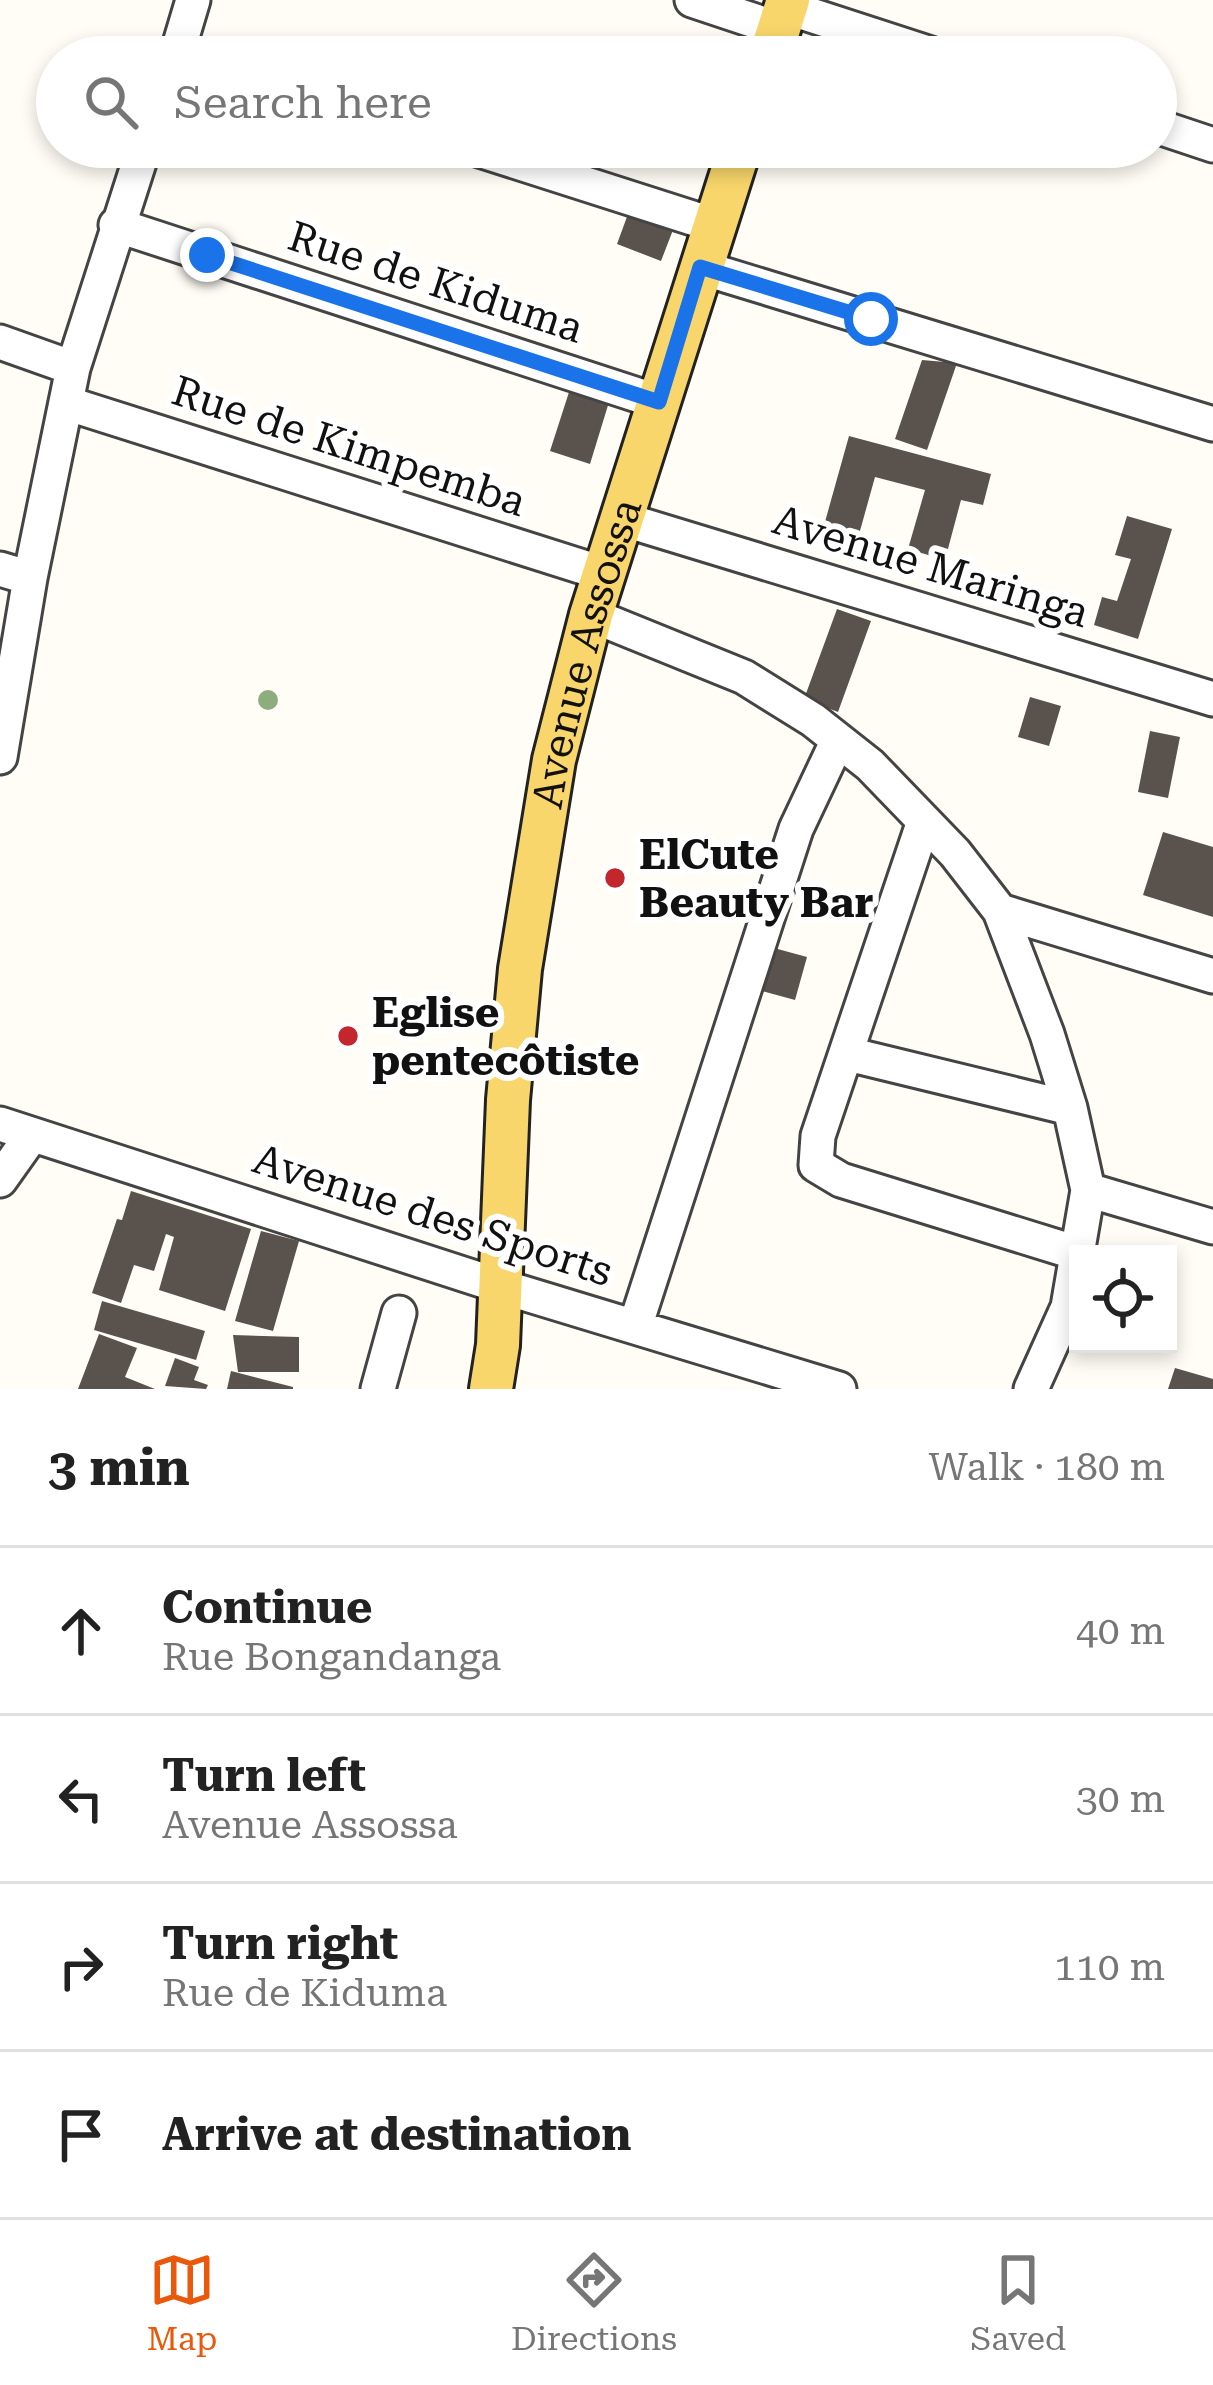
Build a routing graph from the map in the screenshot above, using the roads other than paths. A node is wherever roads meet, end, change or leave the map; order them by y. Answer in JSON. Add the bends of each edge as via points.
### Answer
{"nodes":[{"id":1,"x":193,"y":0,"type":"edge"},
{"id":2,"x":692,"y":0,"type":"edge"},
{"id":3,"x":781,"y":23,"type":"edge"},
{"id":4,"x":185,"y":36,"type":"edge"},
{"id":5,"x":842,"y":36,"type":"edge"},
{"id":6,"x":1177,"y":133,"type":"edge"},
{"id":7,"x":1213,"y":145,"type":"edge"},
{"id":8,"x":136,"y":168,"type":"edge"},
{"id":9,"x":536,"y":168,"type":"edge"},
{"id":10,"x":733,"y":168,"type":"edge"},
{"id":11,"x":116,"y":225,"type":"junction"},
{"id":12,"x":714,"y":225,"type":"junction"},
{"id":13,"x":700,"y":267,"type":"junction"},
{"id":14,"x":0,"y":342,"type":"edge"},
{"id":15,"x":74,"y":368,"type":"junction"},
{"id":16,"x":659,"y":402,"type":"junction"},
{"id":17,"x":66,"y":403,"type":"junction"},
{"id":18,"x":1213,"y":424,"type":"edge"},
{"id":19,"x":622,"y":519,"type":"junction"},
{"id":20,"x":15,"y":574,"type":"edge"},
{"id":21,"x":605,"y":574,"type":"junction"},
{"id":22,"x":591,"y":615,"type":"junction"},
{"id":23,"x":1213,"y":699,"type":"edge"},
{"id":24,"x":838,"y":740,"type":"junction"},
{"id":25,"x":0,"y":757,"type":"edge"},
{"id":26,"x":924,"y":821,"type":"junction"},
{"id":27,"x":1000,"y":911,"type":"junction"},
{"id":28,"x":1213,"y":976,"type":"edge"},
{"id":29,"x":848,"y":1054,"type":"junction"},
{"id":30,"x":1070,"y":1108,"type":"junction"},
{"id":31,"x":16,"y":1130,"type":"edge"},
{"id":32,"x":0,"y":1180,"type":"edge"},
{"id":33,"x":1088,"y":1190,"type":"junction"},
{"id":34,"x":1213,"y":1227,"type":"edge"},
{"id":35,"x":1078,"y":1245,"type":"edge"},
{"id":36,"x":1069,"y":1251,"type":"edge"},
{"id":37,"x":500,"y":1286,"type":"junction"},
{"id":38,"x":1069,"y":1301,"type":"edge"},
{"id":39,"x":399,"y":1313,"type":"dead end"},
{"id":40,"x":635,"y":1327,"type":"junction"},
{"id":41,"x":378,"y":1389,"type":"edge"},
{"id":42,"x":491,"y":1389,"type":"edge"},
{"id":43,"x":839,"y":1389,"type":"edge"},
{"id":44,"x":1031,"y":1389,"type":"edge"}],
"edges":[{"from":1,"to":4,"type":"street"},
{"from":2,"to":3,"type":"street"},
{"from":3,"to":5,"type":"street"},
{"from":6,"to":7,"type":"street"},
{"from":8,"to":11,"type":"street"},
{"from":9,"to":12,"type":"street"},
{"from":10,"to":12,"type":"main road","name":"Avenue Assossa"},
{"from":11,"to":15,"type":"street"},
{"from":11,"to":16,"type":"street","name":"Rue de Kiduma"},
{"from":12,"to":13,"type":"main road","name":"Avenue Assossa"},
{"from":13,"to":16,"type":"main road","name":"Avenue Assossa"},
{"from":13,"to":18,"type":"street"},
{"from":14,"to":15,"type":"street"},
{"from":15,"to":17,"type":"street"},
{"from":16,"to":19,"type":"main road","name":"Avenue Assossa"},
{"from":17,"to":20,"type":"street"},
{"from":17,"to":21,"type":"street","name":"Rue de Kimpemba"},
{"from":19,"to":21,"type":"main road","name":"Avenue Assossa"},
{"from":19,"to":23,"type":"street","name":"Avenue Maringa"},
{"from":20,"to":25,"type":"street"},
{"from":21,"to":22,"type":"main road","name":"Avenue Assossa"},
{"from":22,"to":24,"type":"street","via":[[744,677]]},
{"from":22,"to":37,"type":"main road","name":"Avenue Assossa","via":[[554,760],[520,969]]},
{"from":24,"to":26,"type":"street"},
{"from":24,"to":40,"type":"street","via":[[796,829]]},
{"from":26,"to":27,"type":"street"},
{"from":26,"to":29,"type":"street"},
{"from":27,"to":28,"type":"street"},
{"from":27,"to":30,"type":"street"},
{"from":29,"to":30,"type":"street"},
{"from":29,"to":36,"type":"street","via":[[818,1136],[816,1165],[841,1180]]},
{"from":30,"to":33,"type":"street"},
{"from":31,"to":32,"type":"street"},
{"from":31,"to":37,"type":"street","name":"Avenue des Sports"},
{"from":33,"to":34,"type":"street"},
{"from":33,"to":35,"type":"street"},
{"from":37,"to":40,"type":"street","name":"Avenue des Sports"},
{"from":37,"to":42,"type":"main road","name":"Avenue Assossa"},
{"from":38,"to":44,"type":"street"},
{"from":39,"to":41,"type":"street"},
{"from":40,"to":43,"type":"street","name":"Avenue des Sports"}]}
